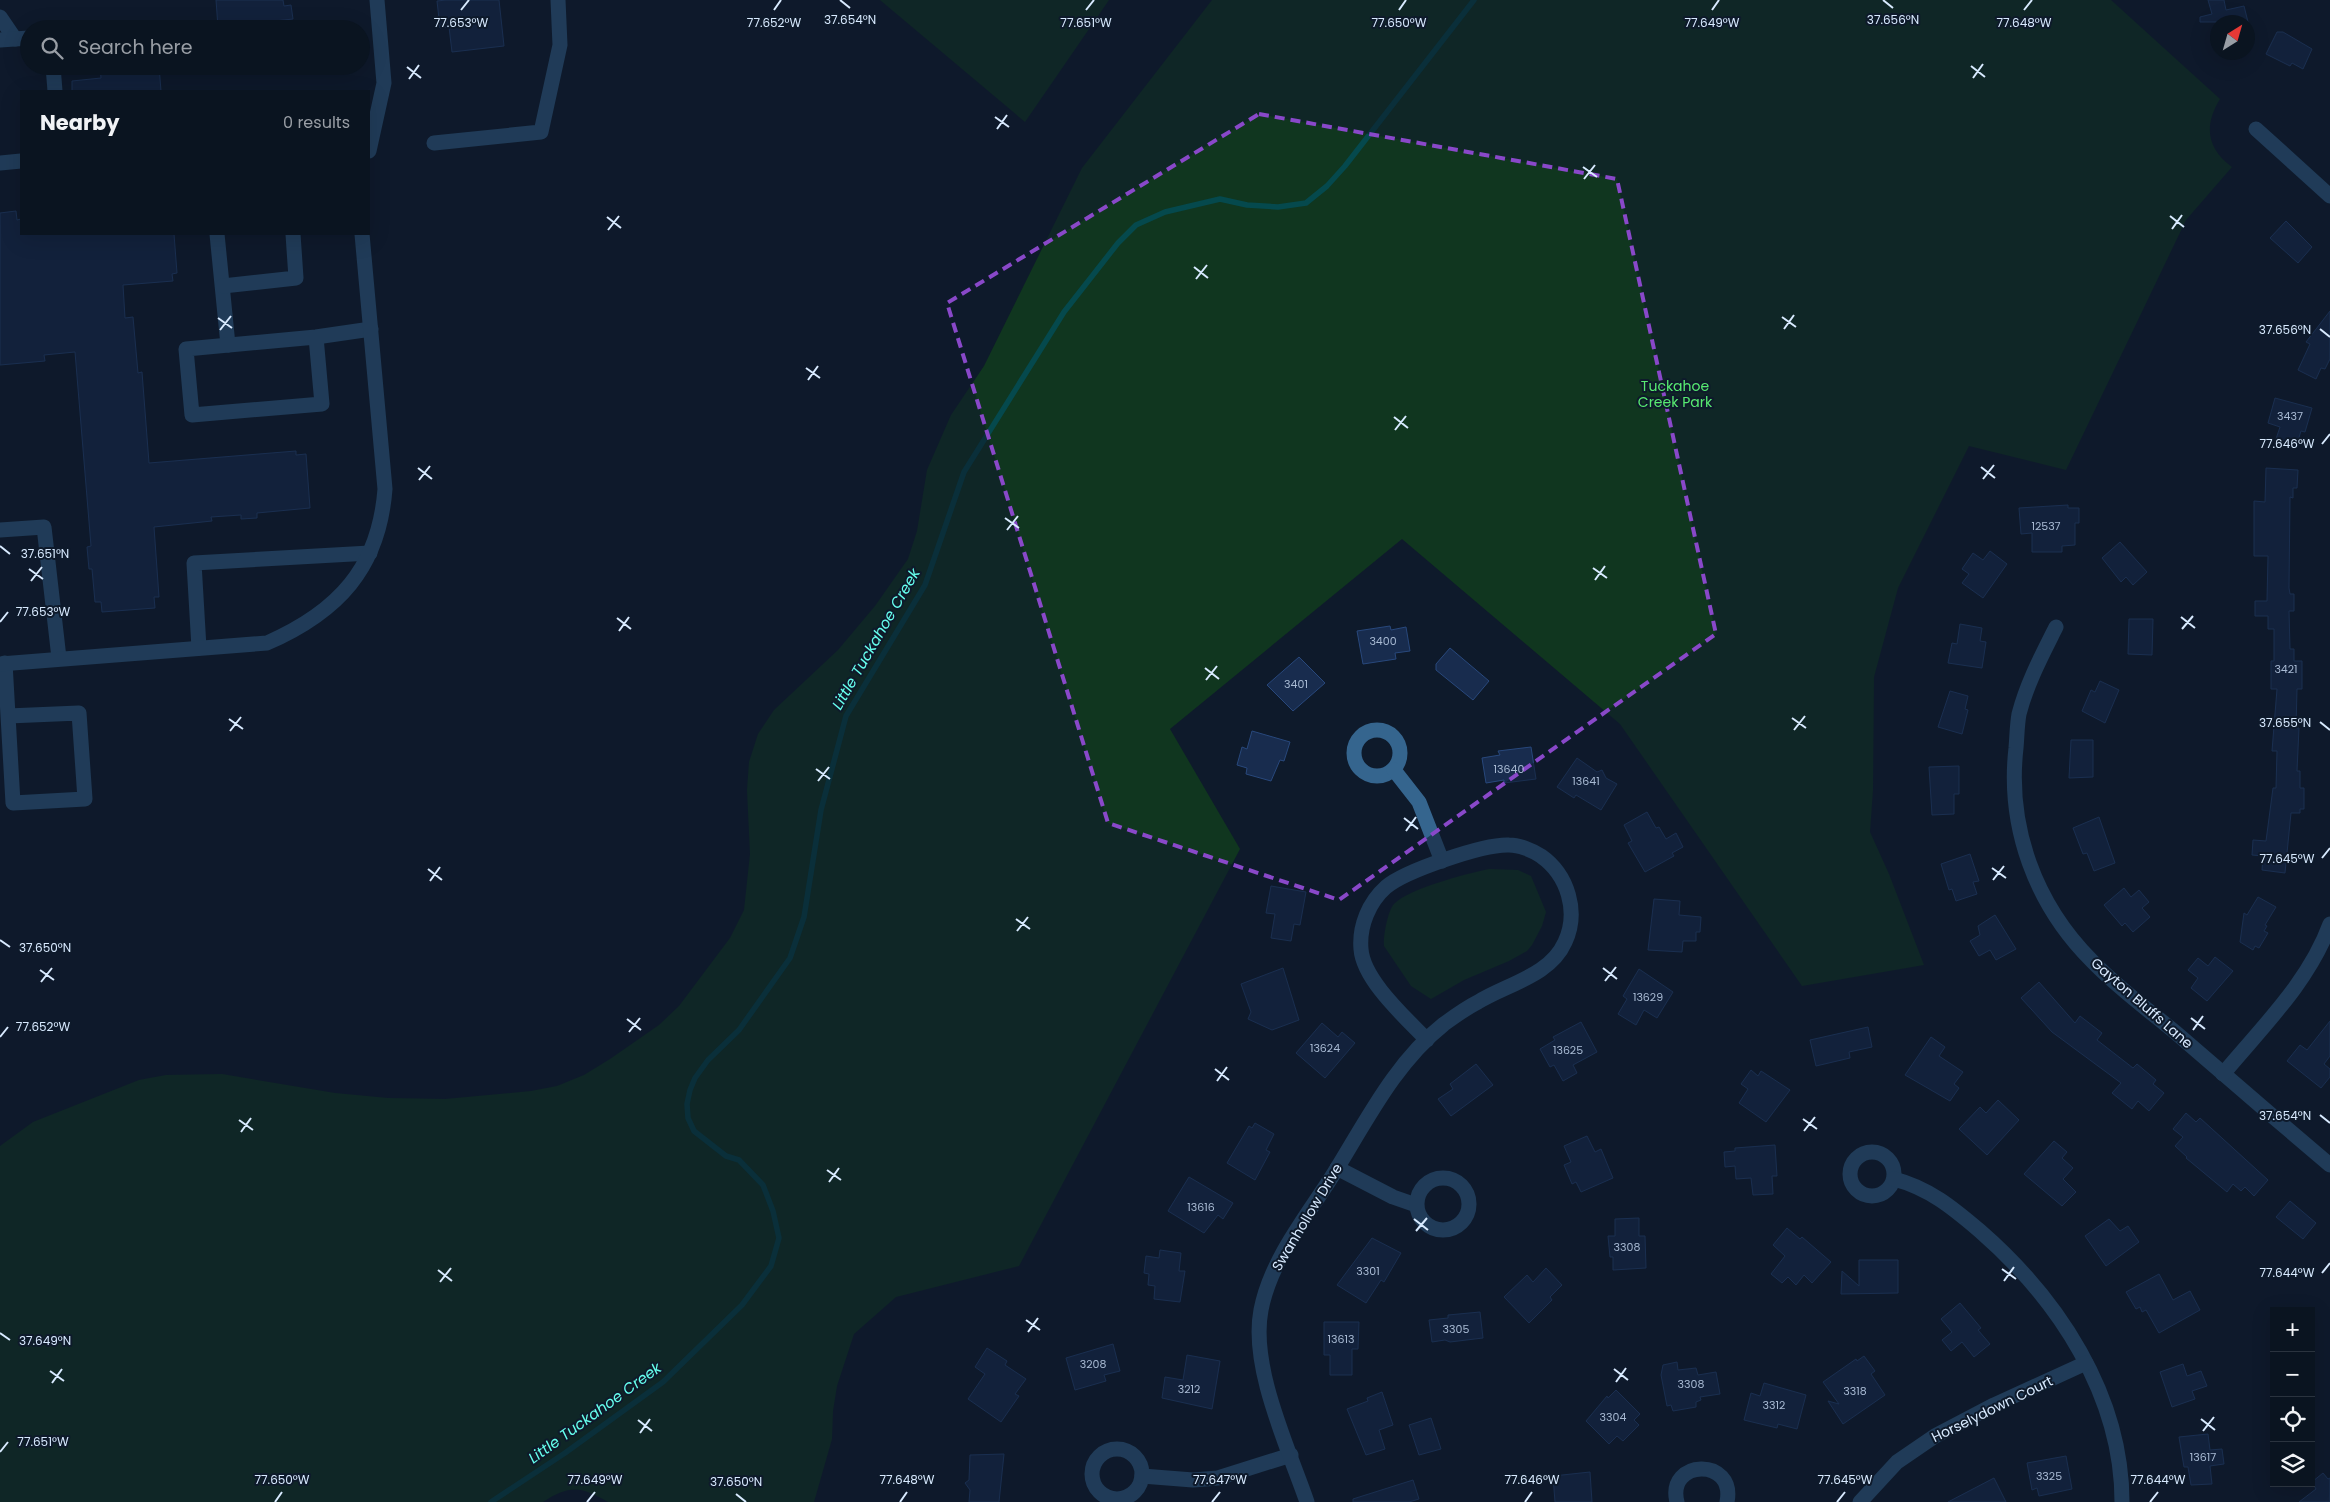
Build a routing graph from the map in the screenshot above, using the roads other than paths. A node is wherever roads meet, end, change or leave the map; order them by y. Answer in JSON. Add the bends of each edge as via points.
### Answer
{"nodes":[{"id":1,"x":377,"y":0,"type":"edge"},
{"id":2,"x":558,"y":0,"type":"edge"},
{"id":3,"x":0,"y":17,"type":"edge"},
{"id":4,"x":15,"y":39,"type":"edge"},
{"id":5,"x":54,"y":75,"type":"edge"},
{"id":6,"x":55,"y":90,"type":"edge"},
{"id":7,"x":2256,"y":129,"type":"dead end"},
{"id":8,"x":434,"y":143,"type":"dead end"},
{"id":9,"x":370,"y":146,"type":"edge"},
{"id":10,"x":20,"y":161,"type":"edge"},
{"id":11,"x":0,"y":163,"type":"edge"},
{"id":12,"x":2330,"y":196,"type":"edge"},
{"id":13,"x":217,"y":235,"type":"edge"},
{"id":14,"x":293,"y":235,"type":"edge"},
{"id":15,"x":362,"y":235,"type":"edge"},
{"id":16,"x":223,"y":286,"type":"junction"},
{"id":17,"x":371,"y":329,"type":"junction"},
{"id":18,"x":316,"y":337,"type":"junction"},
{"id":19,"x":228,"y":345,"type":"junction"},
{"id":20,"x":0,"y":530,"type":"edge"},
{"id":21,"x":370,"y":554,"type":"junction"},
{"id":22,"x":2056,"y":627,"type":"dead end"},
{"id":23,"x":199,"y":648,"type":"junction"},
{"id":24,"x":59,"y":658,"type":"junction"},
{"id":25,"x":2,"y":664,"type":"edge"},
{"id":26,"x":8,"y":716,"type":"junction"},
{"id":27,"x":1394,"y":770,"type":"dead end"},
{"id":28,"x":1442,"y":861,"type":"junction"},
{"id":29,"x":2330,"y":924,"type":"edge"},
{"id":30,"x":1427,"y":1040,"type":"junction"},
{"id":31,"x":2223,"y":1074,"type":"junction"},
{"id":32,"x":2330,"y":1165,"type":"edge"},
{"id":33,"x":1337,"y":1168,"type":"junction"},
{"id":34,"x":1894,"y":1179,"type":"dead end"},
{"id":35,"x":1416,"y":1205,"type":"dead end"},
{"id":36,"x":2086,"y":1363,"type":"junction"},
{"id":37,"x":1291,"y":1455,"type":"junction"},
{"id":38,"x":1142,"y":1476,"type":"dead end"},
{"id":39,"x":1307,"y":1502,"type":"edge"},
{"id":40,"x":1677,"y":1502,"type":"edge"},
{"id":41,"x":1727,"y":1502,"type":"edge"},
{"id":42,"x":1860,"y":1502,"type":"edge"},
{"id":43,"x":2122,"y":1502,"type":"edge"}],
"edges":[{"from":1,"to":9,"type":"street","via":[[384,83]]},
{"from":2,"to":8,"type":"street","via":[[560,45],[541,132]]},
{"from":3,"to":4,"type":"street"},
{"from":5,"to":6,"type":"street"},
{"from":7,"to":12,"type":"street"},
{"from":10,"to":11,"type":"street"},
{"from":13,"to":16,"type":"street"},
{"from":14,"to":16,"type":"street","via":[[296,278]]},
{"from":15,"to":17,"type":"street"},
{"from":16,"to":19,"type":"street"},
{"from":17,"to":18,"type":"street"},
{"from":17,"to":21,"type":"street","via":[[385,489],[383,513]]},
{"from":18,"to":19,"type":"street"},
{"from":18,"to":19,"type":"street","via":[[322,404],[192,415],[186,349]]},
{"from":20,"to":24,"type":"street","via":[[44,526]]},
{"from":21,"to":23,"type":"street","via":[[350,587],[294,631],[267,643]]},
{"from":21,"to":23,"type":"street","via":[[194,563]]},
{"from":22,"to":31,"type":"street","name":"Gayton Bluffs Lane","via":[[2036,666],[2019,716],[2013,769],[2014,796],[2028,864],[2052,910],[2074,942]]},
{"from":23,"to":24,"type":"street"},
{"from":24,"to":25,"type":"street"},
{"from":25,"to":26,"type":"street"},
{"from":26,"to":26,"type":"street","via":[[79,713],[85,799],[13,803]]},
{"from":27,"to":28,"type":"street","via":[[1420,802]]},
{"from":28,"to":30,"type":"street","name":"Swanhollow Drive","via":[[1384,888],[1362,926],[1361,949],[1369,972]]},
{"from":28,"to":30,"type":"street","name":"Swanhollow Drive","via":[[1491,846],[1510,845],[1540,856],[1562,879],[1570,896],[1571,924],[1565,944],[1546,967],[1478,1001]]},
{"from":29,"to":31,"type":"street","via":[[2301,980]]},
{"from":30,"to":33,"type":"street","name":"Swanhollow Drive","via":[[1390,1082]]},
{"from":31,"to":32,"type":"street","name":"Gayton Bluffs Lane"},
{"from":33,"to":35,"type":"street","via":[[1393,1197]]},
{"from":33,"to":37,"type":"street","name":"Swanhollow Drive","via":[[1284,1251],[1261,1309],[1259,1349],[1268,1388]]},
{"from":34,"to":36,"type":"street","via":[[1930,1192],[2005,1253],[2065,1324]]},
{"from":36,"to":42,"type":"street","name":"Horselydown Court","via":[[1935,1436],[1897,1462]]},
{"from":36,"to":43,"type":"street","via":[[2104,1405],[2113,1438]]},
{"from":37,"to":38,"type":"street","via":[[1218,1478],[1193,1480]]},
{"from":37,"to":39,"type":"street","name":"Swanhollow Drive"},
{"from":40,"to":41,"type":"street","via":[[1676,1488],[1680,1480],[1685,1474],[1700,1468],[1722,1478],[1728,1492]]}]}
